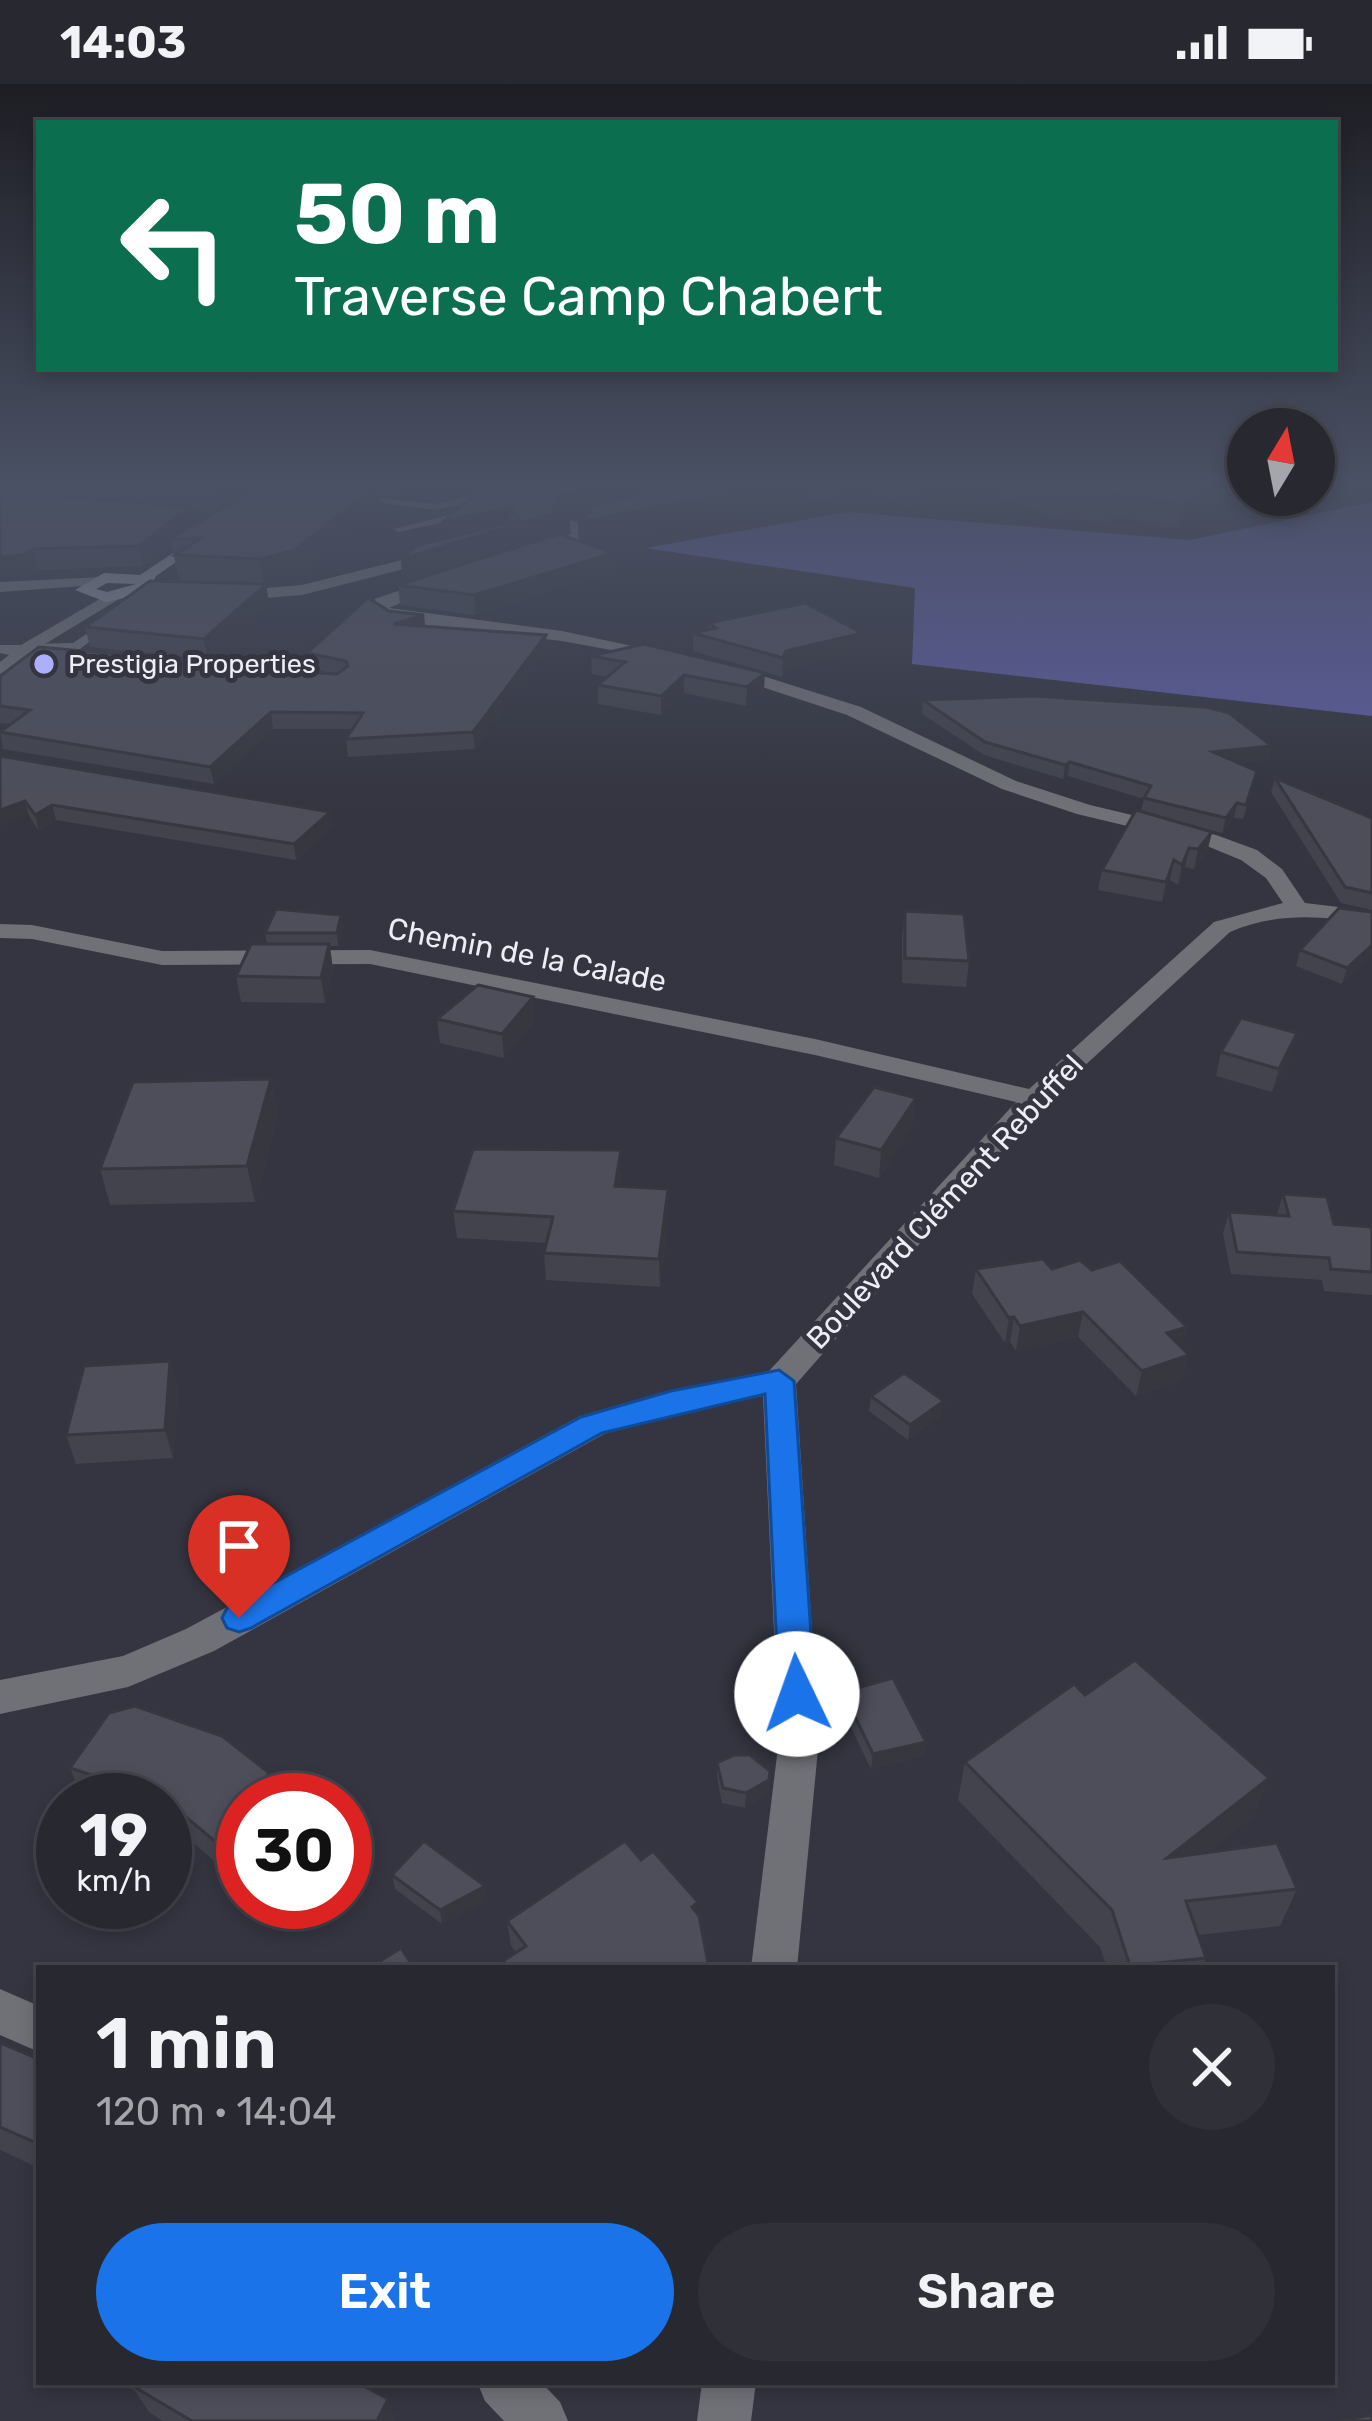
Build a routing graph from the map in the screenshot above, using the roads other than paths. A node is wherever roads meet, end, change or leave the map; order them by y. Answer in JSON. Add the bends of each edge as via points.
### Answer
{"nodes":[{"id":1,"x":89,"y":590,"type":"edge"},
{"id":2,"x":102,"y":590,"type":"edge"},
{"id":3,"x":140,"y":590,"type":"edge"},
{"id":4,"x":301,"y":590,"type":"edge"},
{"id":5,"x":412,"y":590,"type":"edge"},
{"id":6,"x":212,"y":595,"type":"edge"},
{"id":7,"x":118,"y":605,"type":"junction"},
{"id":8,"x":2,"y":650,"type":"edge"},
{"id":9,"x":27,"y":650,"type":"junction"},
{"id":10,"x":92,"y":658,"type":"edge"},
{"id":11,"x":693,"y":661,"type":"edge"},
{"id":12,"x":714,"y":665,"type":"edge"},
{"id":13,"x":0,"y":671,"type":"edge"},
{"id":14,"x":1297,"y":908,"type":"junction"},
{"id":15,"x":1372,"y":918,"type":"edge"},
{"id":16,"x":0,"y":931,"type":"edge"},
{"id":17,"x":1034,"y":1098,"type":"junction"},
{"id":18,"x":779,"y":1381,"type":"junction"},
{"id":19,"x":0,"y":1697,"type":"edge"},
{"id":20,"x":774,"y":1965,"type":"edge"},
{"id":21,"x":0,"y":2012,"type":"edge"},
{"id":22,"x":36,"y":2028,"type":"edge"},
{"id":23,"x":507,"y":2385,"type":"edge"},
{"id":24,"x":729,"y":2385,"type":"edge"},
{"id":25,"x":541,"y":2421,"type":"edge"},
{"id":26,"x":724,"y":2421,"type":"edge"}],
"edges":[{"from":1,"to":8,"type":"street"},
{"from":2,"to":7,"type":"main road"},
{"from":3,"to":7,"type":"main road"},
{"from":4,"to":6,"type":"street"},
{"from":5,"to":11,"type":"street","via":[[381,602],[381,610]]},
{"from":7,"to":9,"type":"street","via":[[87,608]]},
{"from":8,"to":9,"type":"street"},
{"from":9,"to":10,"type":"street"},
{"from":9,"to":13,"type":"street"},
{"from":12,"to":14,"type":"street","via":[[854,711],[1009,785],[1249,855]]},
{"from":14,"to":15,"type":"street","name":"Boulevard Clément Rebuffel"},
{"from":14,"to":17,"type":"street","name":"Boulevard Clément Rebuffel","via":[[1250,914],[1222,928]]},
{"from":16,"to":17,"type":"street","name":"Chemin de la Calade","via":[[162,958],[370,957]]},
{"from":17,"to":18,"type":"street","name":"Boulevard Clément Rebuffel"},
{"from":18,"to":19,"type":"street","via":[[592,1425],[200,1640],[128,1671]]},
{"from":18,"to":20,"type":"street","via":[[800,1738]]},
{"from":21,"to":22,"type":"street"},
{"from":23,"to":25,"type":"street"},
{"from":24,"to":26,"type":"street"}]}
